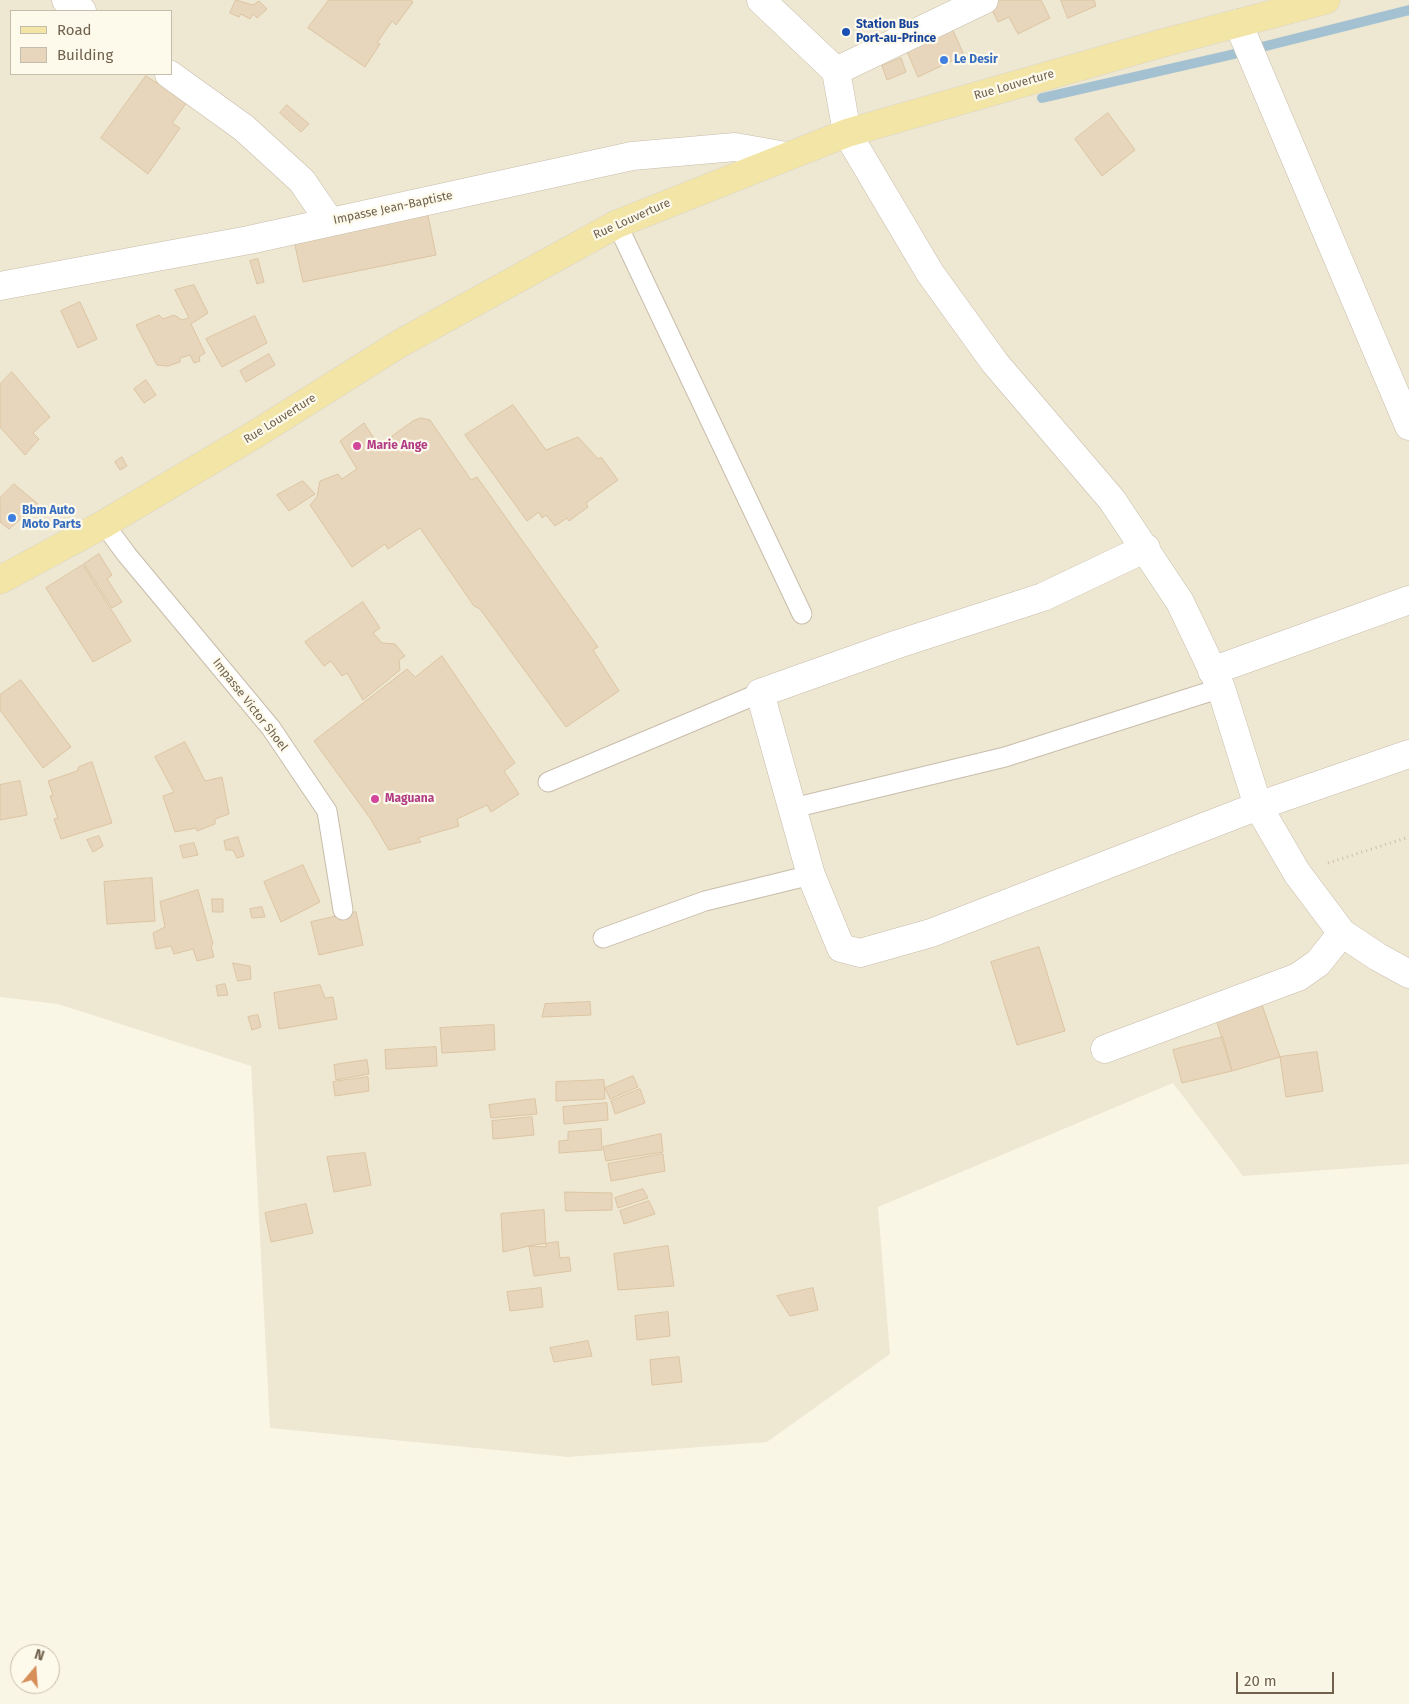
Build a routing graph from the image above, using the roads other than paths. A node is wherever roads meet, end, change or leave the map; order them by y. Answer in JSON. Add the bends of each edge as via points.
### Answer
{"nodes":[{"id":1,"x":66,"y":0,"type":"edge"},
{"id":2,"x":761,"y":0,"type":"edge"},
{"id":3,"x":984,"y":0,"type":"edge"},
{"id":4,"x":1326,"y":0,"type":"edge"},
{"id":5,"x":81,"y":10,"type":"edge"},
{"id":6,"x":1238,"y":23,"type":"junction"},
{"id":7,"x":836,"y":71,"type":"junction"},
{"id":8,"x":170,"y":75,"type":"edge"},
{"id":9,"x":847,"y":133,"type":"junction"},
{"id":10,"x":786,"y":156,"type":"junction"},
{"id":11,"x":330,"y":222,"type":"junction"},
{"id":12,"x":617,"y":224,"type":"junction"},
{"id":13,"x":0,"y":286,"type":"edge"},
{"id":14,"x":1409,"y":426,"type":"edge"},
{"id":15,"x":104,"y":524,"type":"junction"},
{"id":16,"x":1146,"y":548,"type":"junction"},
{"id":17,"x":0,"y":580,"type":"edge"},
{"id":18,"x":1409,"y":600,"type":"edge"},
{"id":19,"x":802,"y":614,"type":"dead end"},
{"id":20,"x":1217,"y":679,"type":"junction"},
{"id":21,"x":760,"y":693,"type":"junction"},
{"id":22,"x":1409,"y":754,"type":"edge"},
{"id":23,"x":548,"y":782,"type":"dead end"},
{"id":24,"x":1258,"y":806,"type":"junction"},
{"id":25,"x":793,"y":808,"type":"junction"},
{"id":26,"x":811,"y":875,"type":"junction"},
{"id":27,"x":343,"y":910,"type":"dead end"},
{"id":28,"x":1342,"y":933,"type":"junction"},
{"id":29,"x":603,"y":938,"type":"dead end"},
{"id":30,"x":1409,"y":974,"type":"edge"},
{"id":31,"x":1105,"y":1049,"type":"dead end"}],
"edges":[{"from":1,"to":5,"type":"street"},
{"from":2,"to":7,"type":"street"},
{"from":3,"to":7,"type":"street"},
{"from":4,"to":6,"type":"main road","name":"Rue Louverture"},
{"from":6,"to":9,"type":"main road","name":"Rue Louverture"},
{"from":6,"to":14,"type":"street"},
{"from":7,"to":9,"type":"street"},
{"from":8,"to":11,"type":"street","via":[[244,128],[302,181]]},
{"from":9,"to":10,"type":"main road","name":"Rue Louverture"},
{"from":9,"to":16,"type":"street","via":[[935,280],[995,363],[1112,500]]},
{"from":10,"to":11,"type":"street","name":"Impasse Jean-Baptiste","via":[[735,146],[632,156]]},
{"from":10,"to":12,"type":"main road","name":"Rue Louverture"},
{"from":11,"to":13,"type":"street","name":"Impasse Jean-Baptiste"},
{"from":12,"to":15,"type":"main road","name":"Rue Louverture","via":[[399,344]]},
{"from":12,"to":19,"type":"lane"},
{"from":15,"to":17,"type":"main road","name":"Rue Louverture"},
{"from":15,"to":27,"type":"lane","name":"Impasse Victor Shoel","via":[[271,728],[327,811]]},
{"from":16,"to":20,"type":"street","via":[[1180,602]]},
{"from":16,"to":21,"type":"street","via":[[1043,597]]},
{"from":18,"to":20,"type":"street"},
{"from":20,"to":24,"type":"street"},
{"from":20,"to":25,"type":"lane","via":[[1005,757]]},
{"from":21,"to":23,"type":"lane"},
{"from":21,"to":25,"type":"street"},
{"from":22,"to":24,"type":"street"},
{"from":24,"to":26,"type":"street","via":[[931,933],[860,953],[841,948]]},
{"from":24,"to":28,"type":"street","via":[[1297,873]]},
{"from":25,"to":26,"type":"street"},
{"from":26,"to":29,"type":"lane","via":[[705,900]]},
{"from":28,"to":30,"type":"street"},
{"from":28,"to":31,"type":"street","via":[[1318,963],[1298,977]]}]}
